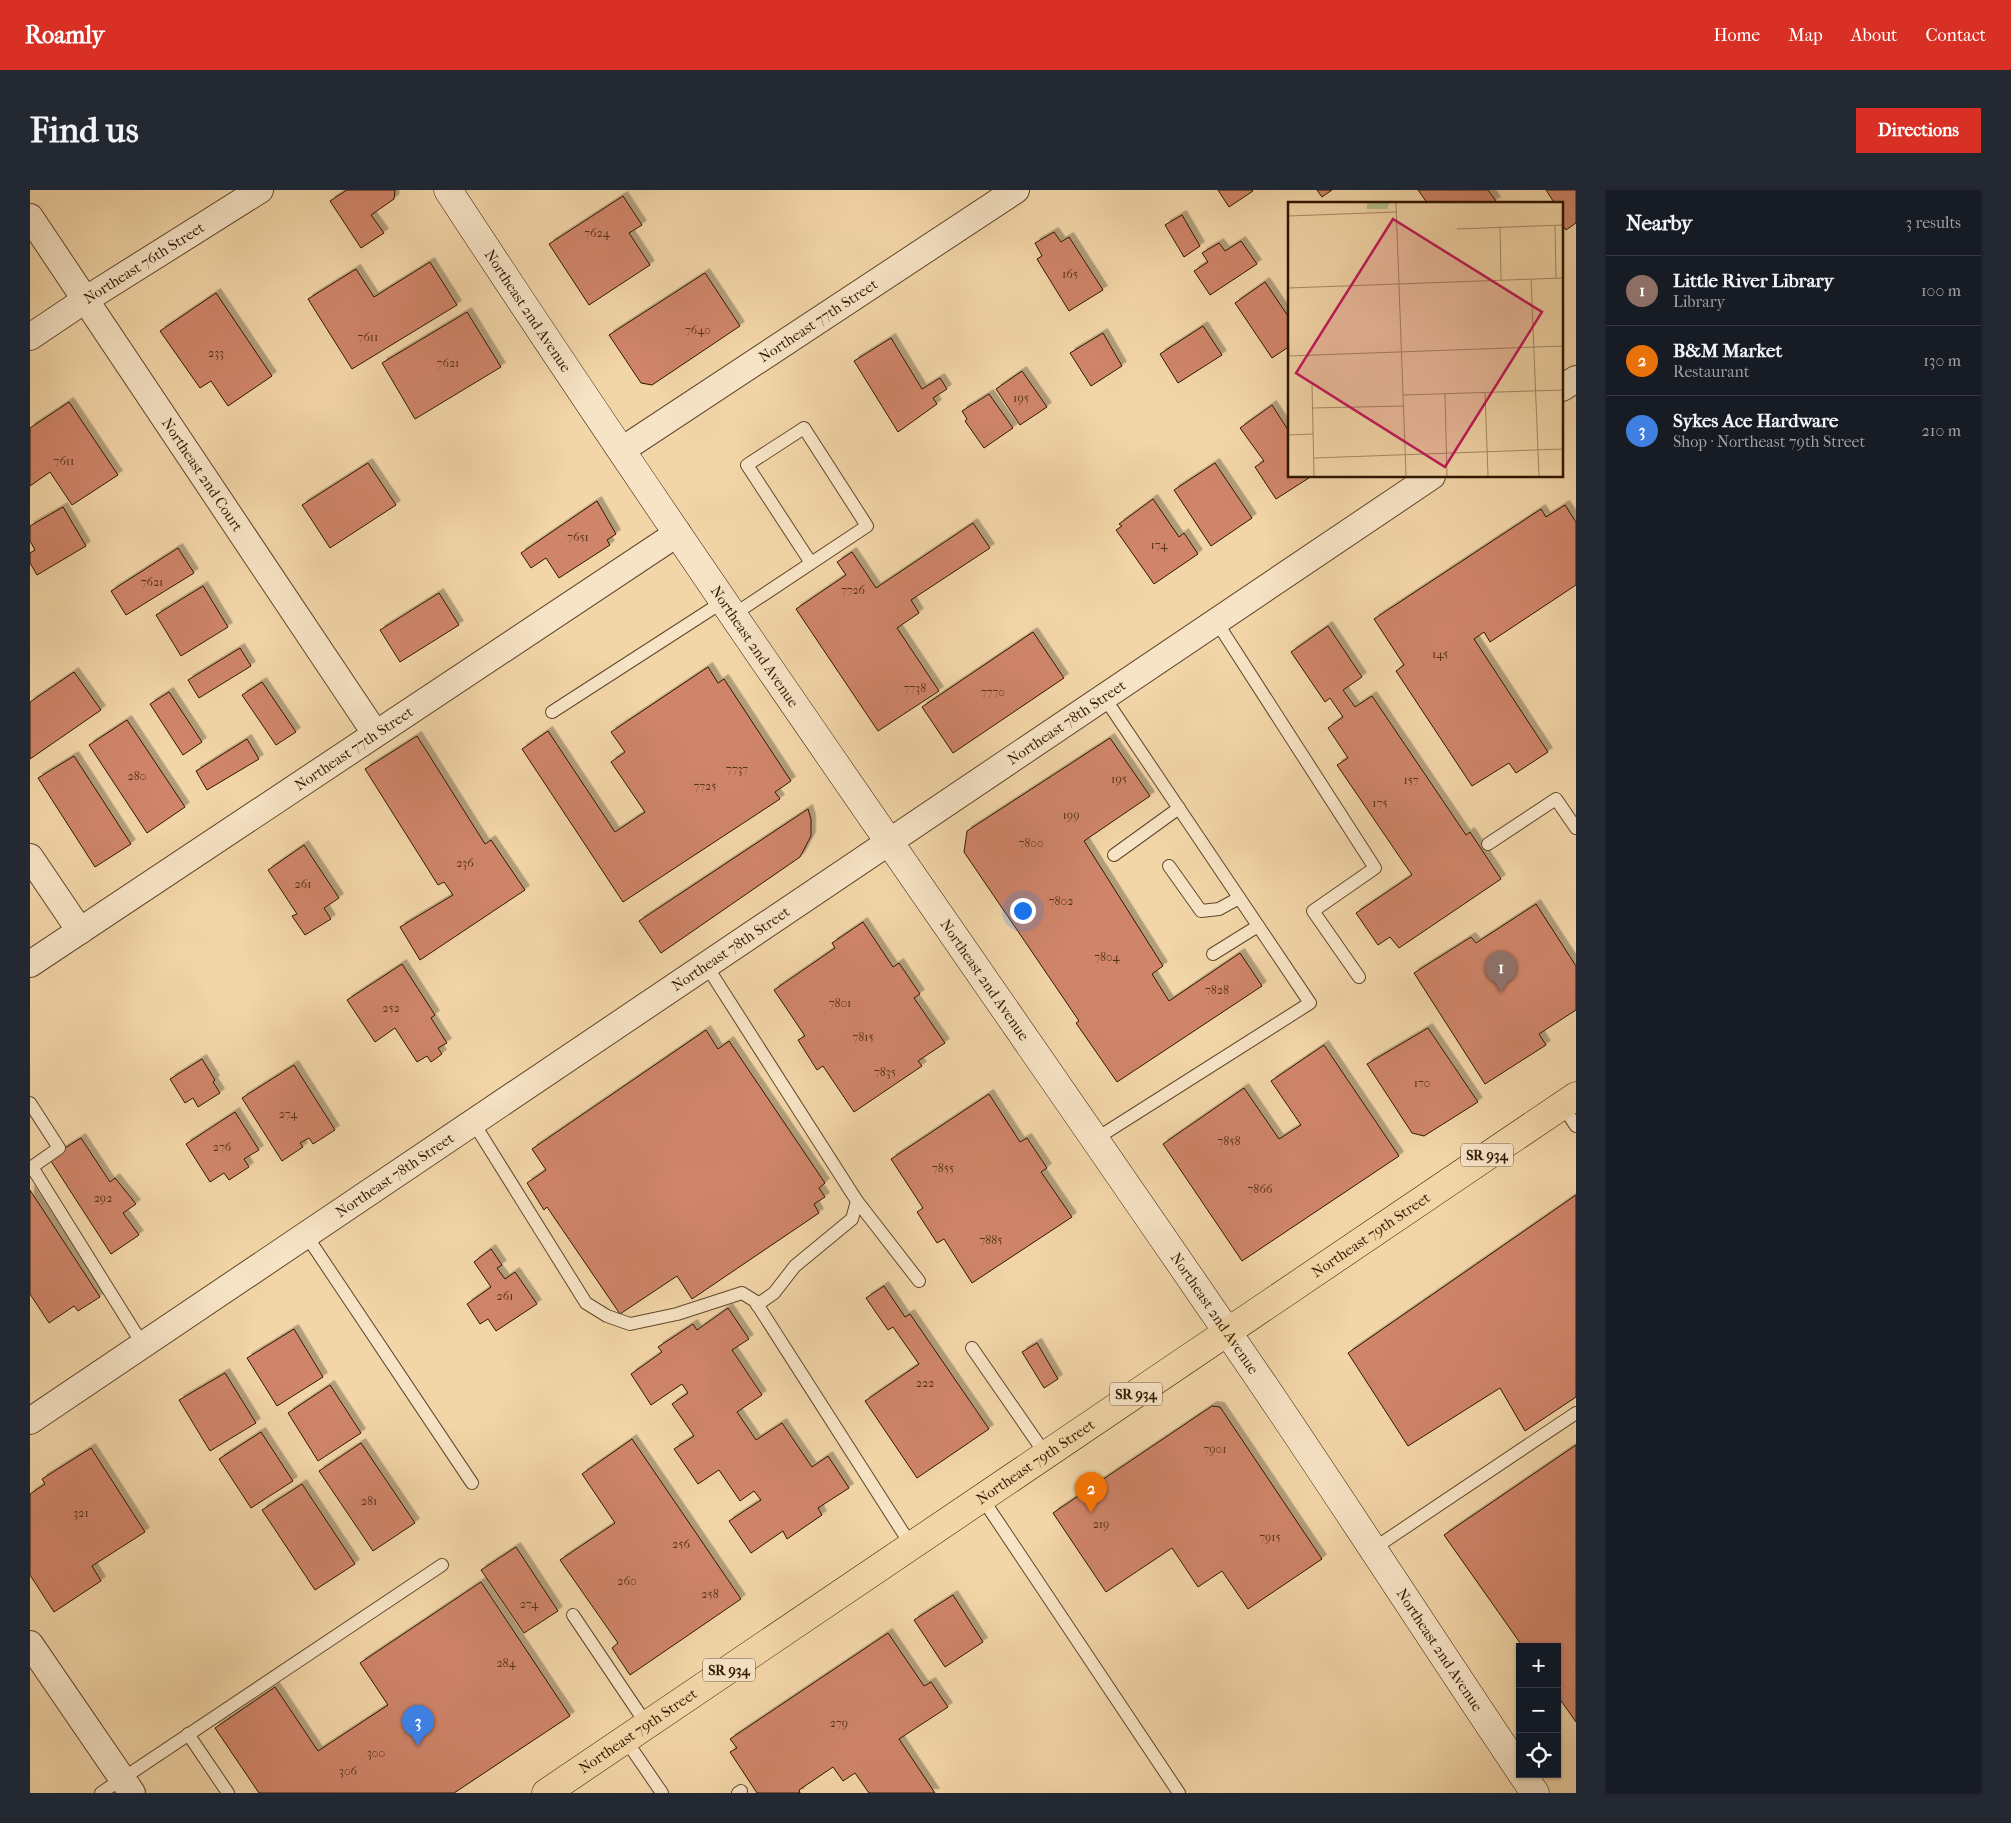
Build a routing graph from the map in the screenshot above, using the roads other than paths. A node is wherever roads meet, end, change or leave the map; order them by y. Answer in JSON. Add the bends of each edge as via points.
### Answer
{"nodes":[{"id":1,"x":260,"y":190,"type":"edge"},
{"id":2,"x":448,"y":190,"type":"edge"},
{"id":3,"x":1016,"y":190,"type":"edge"},
{"id":4,"x":30,"y":217,"type":"edge"},
{"id":5,"x":85,"y":300,"type":"junction"},
{"id":6,"x":30,"y":337,"type":"edge"},
{"id":7,"x":1576,"y":379,"type":"edge"},
{"id":8,"x":1564,"y":387,"type":"edge"},
{"id":9,"x":622,"y":450,"type":"junction"},
{"id":10,"x":1429,"y":478,"type":"edge"},
{"id":11,"x":678,"y":533,"type":"junction"},
{"id":12,"x":811,"y":563,"type":"junction"},
{"id":13,"x":729,"y":608,"type":"junction"},
{"id":14,"x":1216,"y":621,"type":"junction"},
{"id":15,"x":1104,"y":697,"type":"junction"},
{"id":16,"x":552,"y":712,"type":"dead end"},
{"id":17,"x":374,"y":733,"type":"junction"},
{"id":18,"x":1179,"y":808,"type":"junction"},
{"id":19,"x":1576,"y":828,"type":"edge"},
{"id":20,"x":887,"y":841,"type":"junction"},
{"id":21,"x":1488,"y":844,"type":"dead end"},
{"id":22,"x":1114,"y":855,"type":"dead end"},
{"id":23,"x":30,"y":858,"type":"edge"},
{"id":24,"x":1170,"y":866,"type":"dead end"},
{"id":25,"x":1239,"y":898,"type":"junction"},
{"id":26,"x":1258,"y":926,"type":"junction"},
{"id":27,"x":80,"y":931,"type":"junction"},
{"id":28,"x":1213,"y":954,"type":"dead end"},
{"id":29,"x":30,"y":964,"type":"edge"},
{"id":30,"x":706,"y":965,"type":"junction"},
{"id":31,"x":1360,"y":978,"type":"dead end"},
{"id":32,"x":30,"y":1102,"type":"edge"},
{"id":33,"x":1571,"y":1109,"type":"edge"},
{"id":34,"x":473,"y":1122,"type":"junction"},
{"id":35,"x":1094,"y":1140,"type":"junction"},
{"id":36,"x":857,"y":1201,"type":"junction"},
{"id":37,"x":306,"y":1234,"type":"junction"},
{"id":38,"x":919,"y":1282,"type":"dead end"},
{"id":39,"x":757,"y":1305,"type":"junction"},
{"id":40,"x":1226,"y":1332,"type":"junction"},
{"id":41,"x":143,"y":1344,"type":"junction"},
{"id":42,"x":972,"y":1348,"type":"dead end"},
{"id":43,"x":1576,"y":1413,"type":"edge"},
{"id":44,"x":30,"y":1421,"type":"edge"},
{"id":45,"x":1046,"y":1455,"type":"junction"},
{"id":46,"x":472,"y":1483,"type":"dead end"},
{"id":47,"x":982,"y":1498,"type":"junction"},
{"id":48,"x":911,"y":1545,"type":"junction"},
{"id":49,"x":1373,"y":1549,"type":"junction"},
{"id":50,"x":442,"y":1565,"type":"dead end"},
{"id":51,"x":573,"y":1615,"type":"dead end"},
{"id":52,"x":30,"y":1644,"type":"edge"},
{"id":53,"x":636,"y":1732,"type":"junction"},
{"id":54,"x":188,"y":1734,"type":"junction"},
{"id":55,"x":1516,"y":1765,"type":"edge"},
{"id":56,"x":1525,"y":1778,"type":"edge"},
{"id":57,"x":118,"y":1788,"type":"edge"},
{"id":58,"x":228,"y":1793,"type":"edge"},
{"id":59,"x":546,"y":1793,"type":"edge"},
{"id":60,"x":662,"y":1793,"type":"edge"},
{"id":61,"x":1178,"y":1793,"type":"edge"},
{"id":62,"x":1534,"y":1793,"type":"edge"}],
"edges":[{"from":1,"to":5,"type":"street","name":"Northeast 76th Street"},
{"from":2,"to":9,"type":"main road","name":"Northeast 2nd Avenue"},
{"from":3,"to":9,"type":"street","name":"Northeast 77th Street"},
{"from":4,"to":5,"type":"street","name":"Northeast 2nd Court"},
{"from":5,"to":6,"type":"street","name":"Northeast 76th Street"},
{"from":5,"to":17,"type":"street","name":"Northeast 2nd Court"},
{"from":7,"to":8,"type":"street"},
{"from":9,"to":11,"type":"main road","name":"Northeast 2nd Avenue"},
{"from":10,"to":14,"type":"street","name":"Northeast 78th Street"},
{"from":11,"to":13,"type":"main road","name":"Northeast 2nd Avenue"},
{"from":11,"to":17,"type":"street","name":"Northeast 77th Street"},
{"from":12,"to":12,"type":"lane","via":[[867,526],[804,428],[747,466]]},
{"from":12,"to":13,"type":"lane"},
{"from":13,"to":16,"type":"lane"},
{"from":13,"to":20,"type":"main road","name":"Northeast 2nd Avenue"},
{"from":14,"to":15,"type":"street","name":"Northeast 78th Street"},
{"from":14,"to":31,"type":"lane","via":[[1375,868],[1313,911]]},
{"from":15,"to":18,"type":"lane"},
{"from":15,"to":20,"type":"street","name":"Northeast 78th Street"},
{"from":17,"to":27,"type":"street","name":"Northeast 77th Street"},
{"from":18,"to":22,"type":"lane"},
{"from":18,"to":25,"type":"lane"},
{"from":19,"to":21,"type":"lane","via":[[1556,799]]},
{"from":20,"to":30,"type":"street","name":"Northeast 78th Street"},
{"from":20,"to":35,"type":"main road","name":"Northeast 2nd Avenue"},
{"from":23,"to":27,"type":"street"},
{"from":24,"to":25,"type":"lane","via":[[1201,911],[1219,909]]},
{"from":25,"to":26,"type":"lane"},
{"from":26,"to":28,"type":"lane"},
{"from":26,"to":35,"type":"lane","via":[[1310,1003]]},
{"from":27,"to":29,"type":"street","name":"Northeast 77th Street"},
{"from":30,"to":34,"type":"street","name":"Northeast 78th Street"},
{"from":30,"to":36,"type":"lane"},
{"from":32,"to":41,"type":"lane","via":[[59,1148],[32,1166]]},
{"from":33,"to":40,"type":"main road","name":"Northeast 79th Street","number":"SR 934"},
{"from":34,"to":37,"type":"street","name":"Northeast 78th Street"},
{"from":34,"to":39,"type":"lane","via":[[586,1303],[607,1316],[630,1324],[677,1314],[742,1293]]},
{"from":35,"to":40,"type":"main road","name":"Northeast 2nd Avenue"},
{"from":36,"to":38,"type":"lane"},
{"from":36,"to":39,"type":"lane","via":[[852,1218],[795,1266],[774,1293]]},
{"from":37,"to":41,"type":"street","name":"Northeast 78th Street"},
{"from":37,"to":46,"type":"lane"},
{"from":39,"to":48,"type":"lane"},
{"from":40,"to":45,"type":"main road","name":"Northeast 79th Street","number":"SR 934"},
{"from":40,"to":49,"type":"main road","name":"Northeast 2nd Avenue"},
{"from":41,"to":44,"type":"street","name":"Northeast 78th Street"},
{"from":42,"to":45,"type":"lane"},
{"from":43,"to":49,"type":"lane"},
{"from":45,"to":47,"type":"main road","name":"Northeast 79th Street","number":"SR 934"},
{"from":47,"to":48,"type":"main road","name":"Northeast 79th Street","number":"SR 934"},
{"from":47,"to":61,"type":"lane"},
{"from":48,"to":53,"type":"main road","name":"Northeast 79th Street","number":"SR 934"},
{"from":49,"to":55,"type":"main road","name":"Northeast 2nd Avenue"},
{"from":50,"to":54,"type":"lane"},
{"from":51,"to":53,"type":"lane"},
{"from":52,"to":57,"type":"street"},
{"from":53,"to":59,"type":"main road","name":"Northeast 79th Street","number":"SR 934"},
{"from":53,"to":60,"type":"lane"},
{"from":54,"to":57,"type":"lane"},
{"from":54,"to":58,"type":"lane"},
{"from":56,"to":62,"type":"main road"}]}
